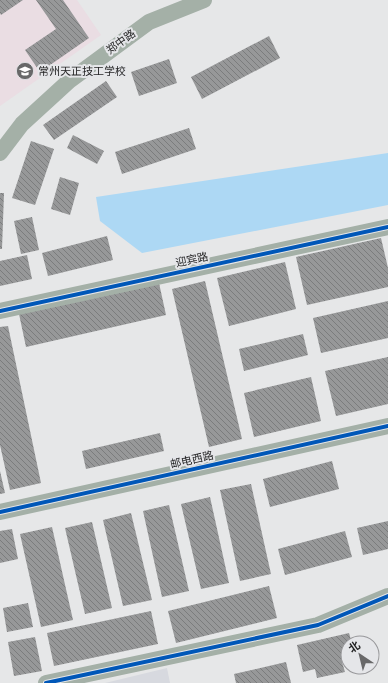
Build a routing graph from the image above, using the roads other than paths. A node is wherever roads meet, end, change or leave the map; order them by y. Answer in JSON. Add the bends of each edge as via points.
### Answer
{"nodes":[{"id":1,"x":204,"y":0,"type":"edge"},
{"id":2,"x":0,"y":153,"type":"edge"},
{"id":3,"x":388,"y":227,"type":"edge"},
{"id":4,"x":0,"y":311,"type":"edge"},
{"id":5,"x":388,"y":426,"type":"edge"},
{"id":6,"x":0,"y":512,"type":"edge"},
{"id":7,"x":388,"y":596,"type":"edge"},
{"id":8,"x":46,"y":683,"type":"edge"}],
"edges":[{"from":1,"to":2,"type":"street","name":"郑中路","via":[[149,22],[69,81],[22,124]]},
{"from":3,"to":4,"type":"street","name":"迎宾路"},
{"from":5,"to":6,"type":"street","name":"邮电西路"},
{"from":7,"to":8,"type":"street","via":[[318,625]]}]}
